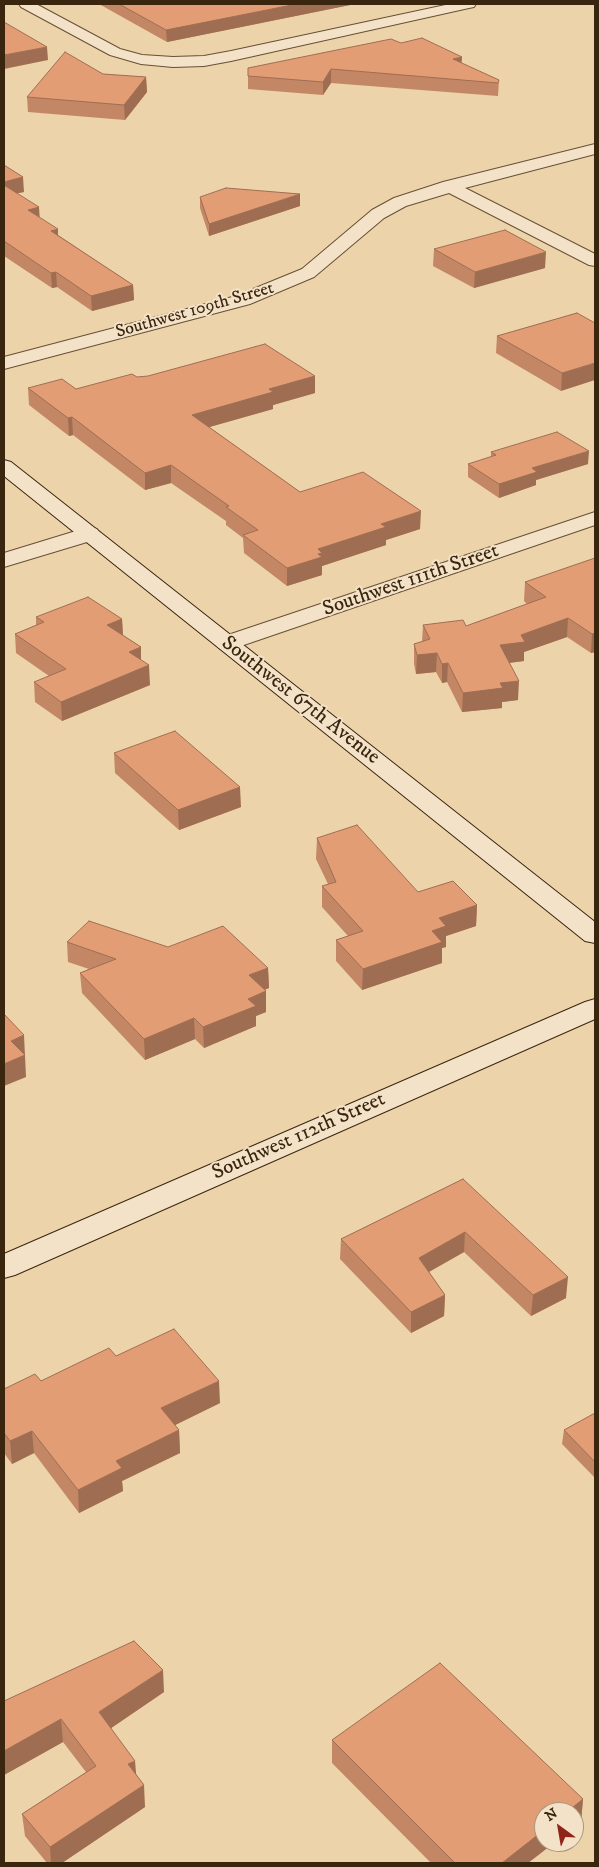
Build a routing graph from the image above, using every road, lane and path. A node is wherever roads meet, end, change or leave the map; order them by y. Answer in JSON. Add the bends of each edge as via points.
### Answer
{"nodes":[{"id":1,"x":26,"y":4,"type":"edge"},
{"id":2,"x":469,"y":4,"type":"edge"},
{"id":3,"x":595,"y":149,"type":"edge"},
{"id":4,"x":449,"y":186,"type":"junction"},
{"id":5,"x":595,"y":261,"type":"edge"},
{"id":6,"x":4,"y":363,"type":"edge"},
{"id":7,"x":4,"y":466,"type":"edge"},
{"id":8,"x":595,"y":518,"type":"edge"},
{"id":9,"x":89,"y":534,"type":"junction"},
{"id":10,"x":4,"y":560,"type":"edge"},
{"id":11,"x":227,"y":644,"type":"junction"},
{"id":12,"x":595,"y":936,"type":"edge"},
{"id":13,"x":595,"y":1008,"type":"edge"},
{"id":14,"x":4,"y":1267,"type":"edge"}],
"edges":[{"from":1,"to":2,"type":"street","via":[[126,56],[188,62]]},
{"from":3,"to":4,"type":"street","name":"Southwest 109th Street"},
{"from":4,"to":5,"type":"street"},
{"from":4,"to":6,"type":"street","name":"Southwest 109th Street","via":[[386,209],[320,265],[278,287],[228,304]]},
{"from":7,"to":9,"type":"street","name":"Southwest 67th Avenue"},
{"from":8,"to":11,"type":"street","name":"Southwest 111th Street"},
{"from":9,"to":10,"type":"street"},
{"from":9,"to":11,"type":"street","name":"Southwest 67th Avenue"},
{"from":11,"to":12,"type":"street","name":"Southwest 67th Avenue"},
{"from":13,"to":14,"type":"street","name":"Southwest 112th Street"}]}
